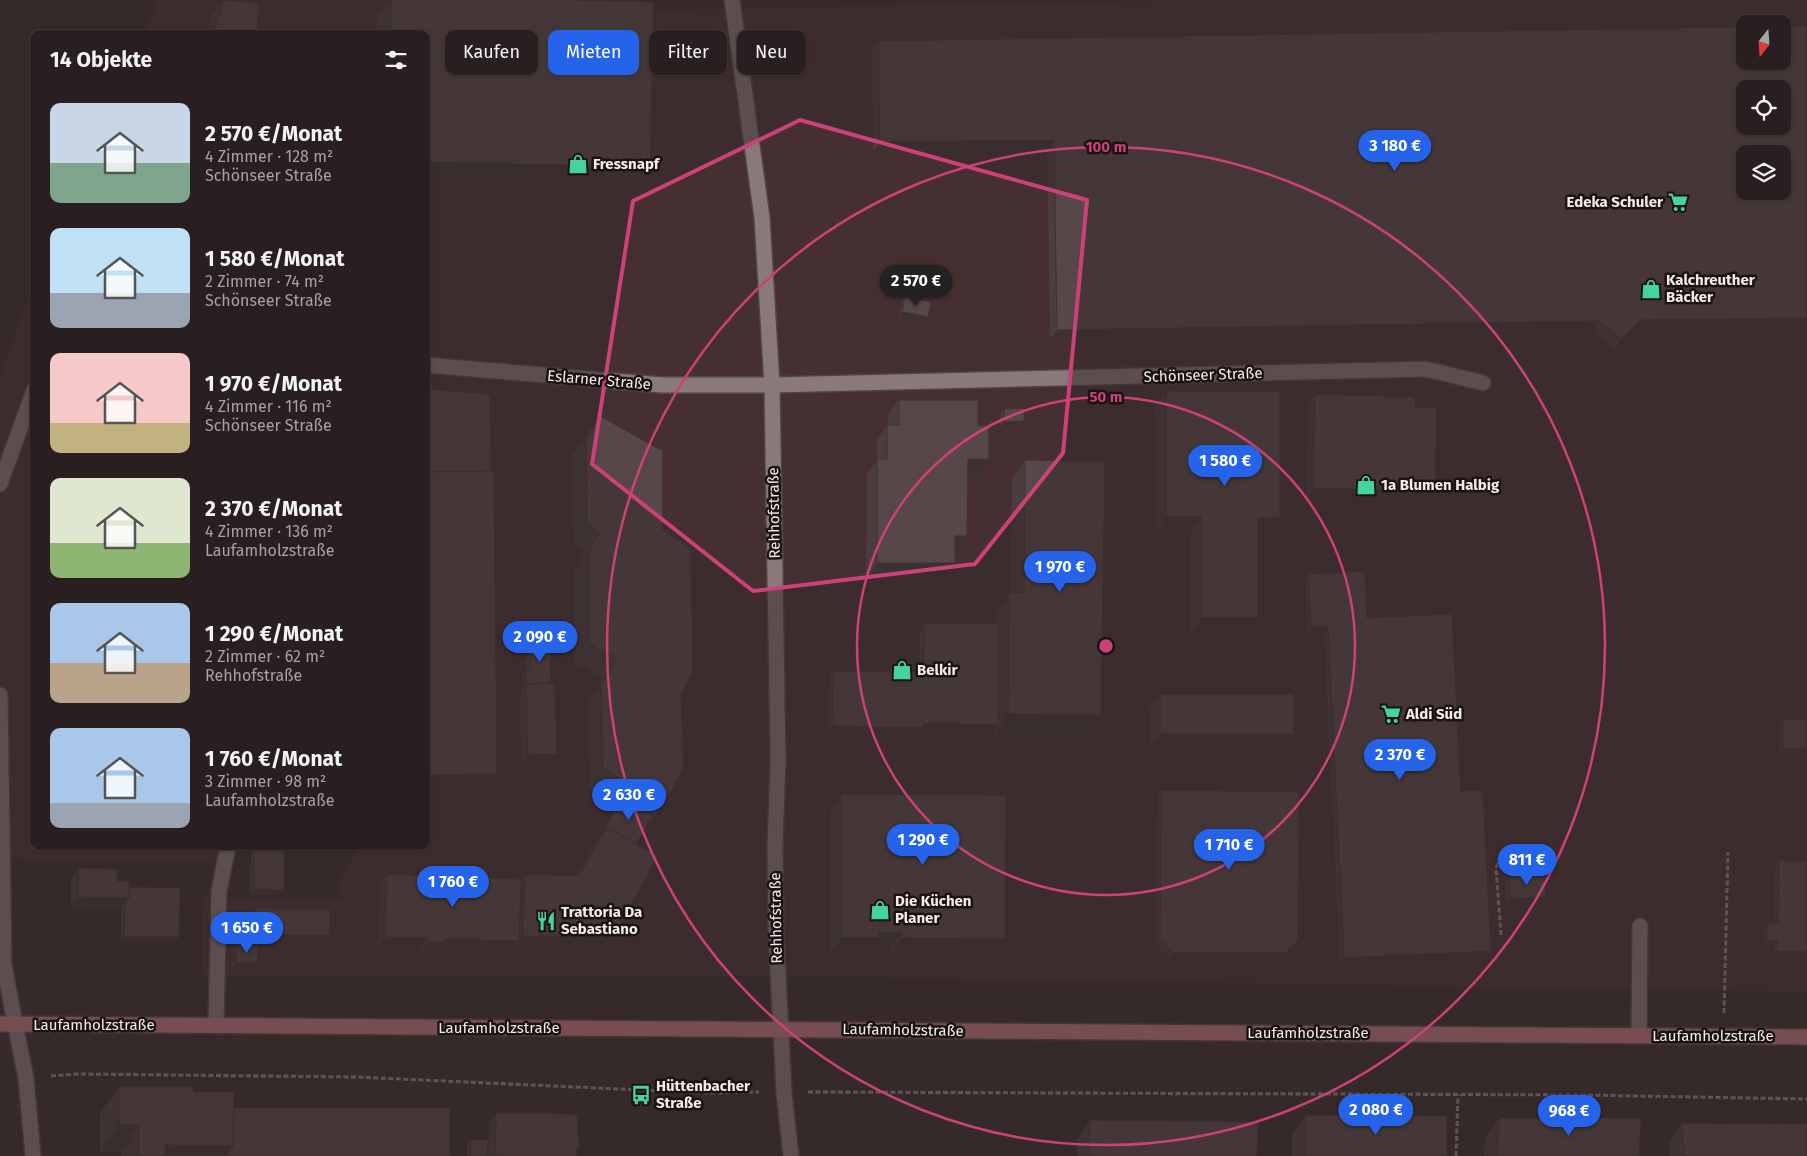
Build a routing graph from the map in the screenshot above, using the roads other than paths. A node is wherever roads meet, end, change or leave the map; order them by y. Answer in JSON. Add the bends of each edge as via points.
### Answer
{"nodes":[{"id":1,"x":732,"y":0,"type":"edge"},
{"id":2,"x":430,"y":365,"type":"edge"},
{"id":3,"x":1483,"y":384,"type":"dead end"},
{"id":4,"x":772,"y":385,"type":"junction"},
{"id":5,"x":30,"y":401,"type":"edge"},
{"id":6,"x":0,"y":484,"type":"edge"},
{"id":7,"x":0,"y":696,"type":"edge"},
{"id":8,"x":227,"y":850,"type":"edge"},
{"id":9,"x":1640,"y":926,"type":"dead end"},
{"id":10,"x":7,"y":1024,"type":"edge"},
{"id":11,"x":216,"y":1026,"type":"junction"},
{"id":12,"x":780,"y":1029,"type":"junction"},
{"id":13,"x":1639,"y":1036,"type":"junction"},
{"id":14,"x":1807,"y":1036,"type":"edge"},
{"id":15,"x":33,"y":1156,"type":"edge"},
{"id":16,"x":791,"y":1156,"type":"edge"}],
"edges":[{"from":1,"to":4,"type":"street","name":"Rehhofstraße","via":[[762,218]]},
{"from":2,"to":4,"type":"street","name":"Eslarner Straße","via":[[662,385]]},
{"from":3,"to":4,"type":"street","name":"Schönseer Straße","via":[[1426,369]]},
{"from":4,"to":12,"type":"street","name":"Rehhofstraße","via":[[778,761],[774,847]]},
{"from":5,"to":6,"type":"street"},
{"from":7,"to":10,"type":"street"},
{"from":8,"to":11,"type":"street","via":[[219,892]]},
{"from":9,"to":13,"type":"street"},
{"from":10,"to":11,"type":"main road","name":"Laufamholzstraße"},
{"from":10,"to":15,"type":"street","via":[[26,1078]]},
{"from":11,"to":12,"type":"main road","name":"Laufamholzstraße"},
{"from":12,"to":13,"type":"main road","name":"Laufamholzstraße"},
{"from":12,"to":16,"type":"street"},
{"from":13,"to":14,"type":"main road","name":"Laufamholzstraße"}]}
